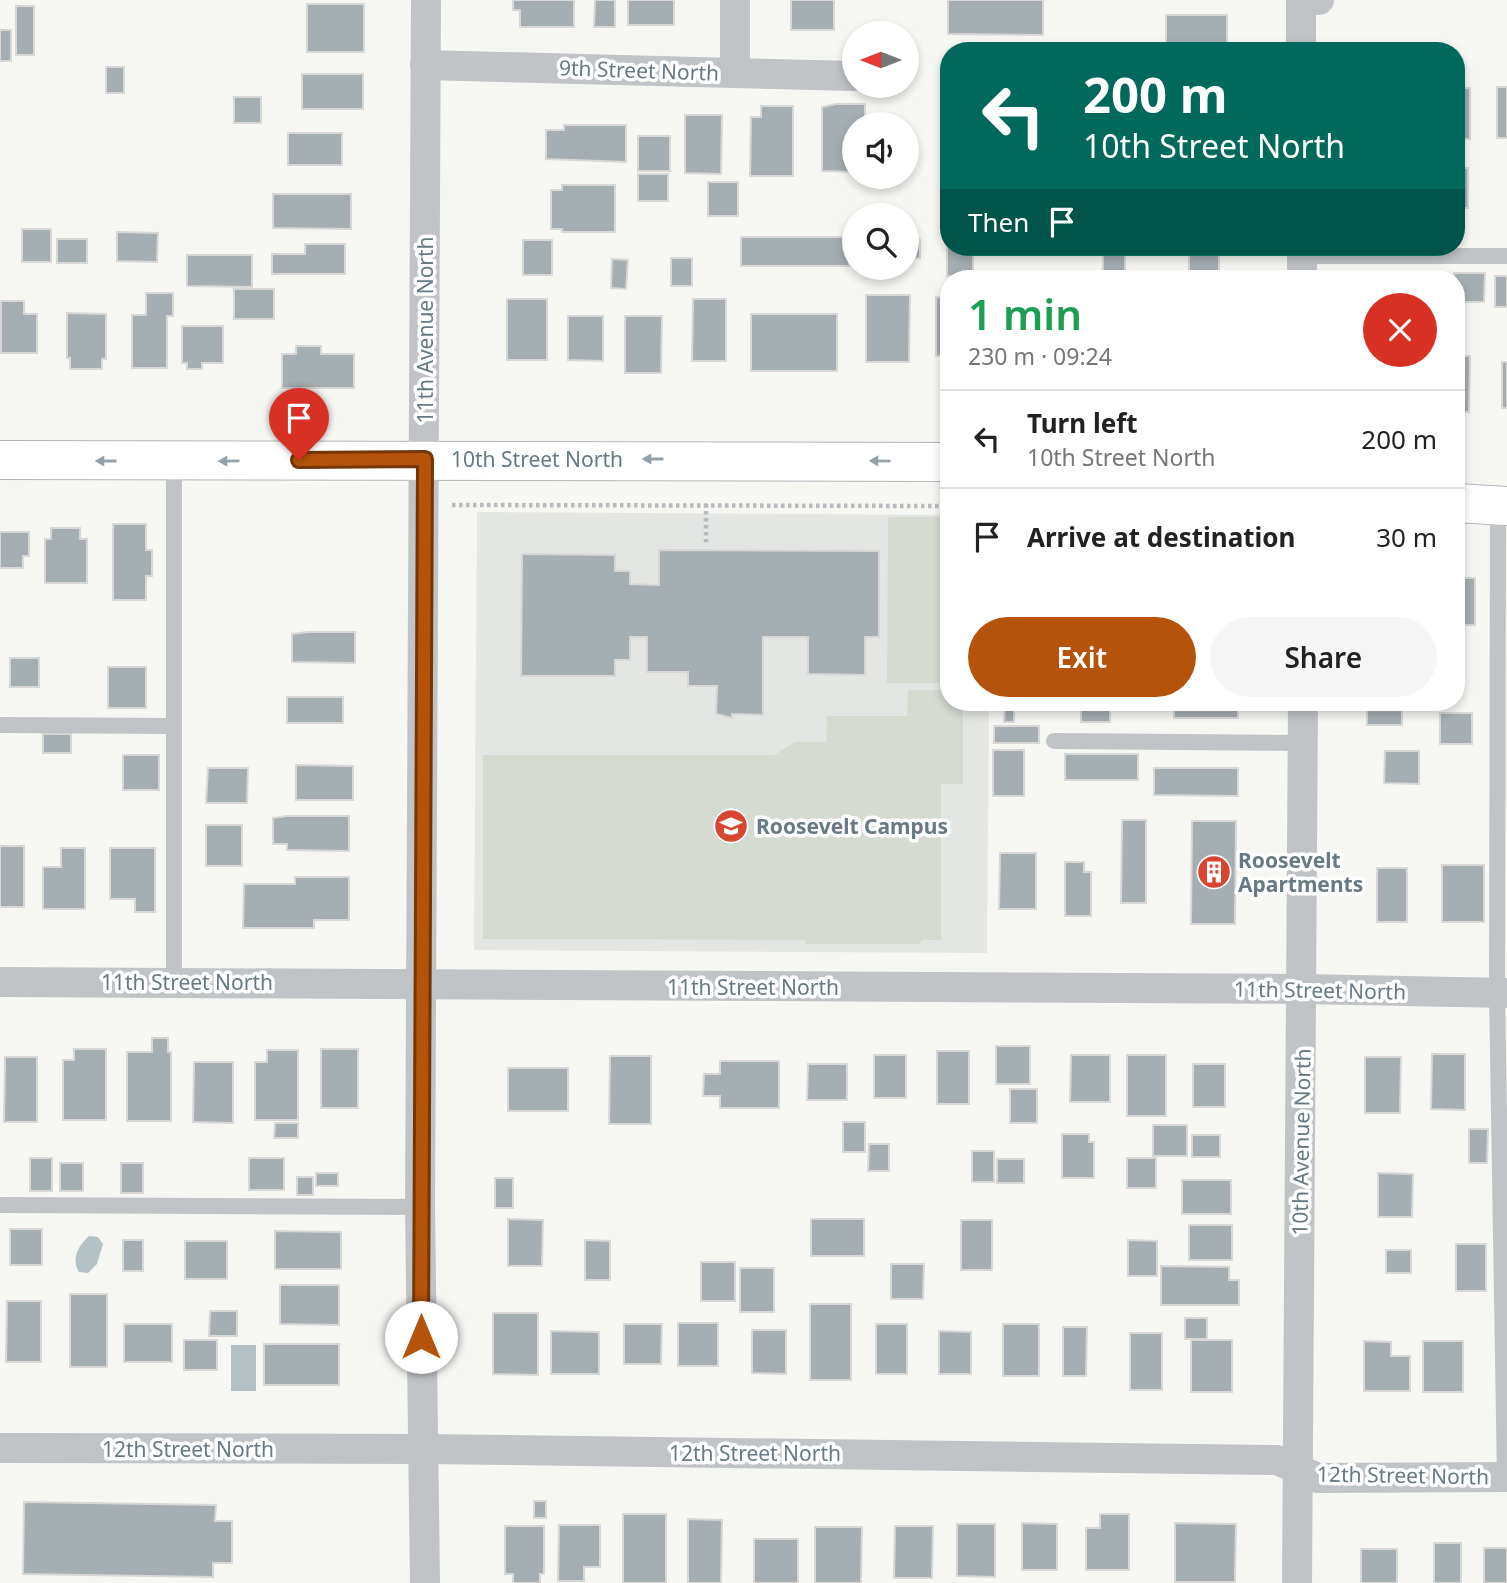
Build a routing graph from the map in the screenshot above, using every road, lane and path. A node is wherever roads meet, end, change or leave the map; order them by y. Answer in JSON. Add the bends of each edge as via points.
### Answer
{"nodes":[{"id":1,"x":426,"y":0,"type":"edge"},
{"id":2,"x":735,"y":0,"type":"edge"},
{"id":3,"x":1301,"y":0,"type":"edge"},
{"id":4,"x":1318,"y":0,"type":"edge"},
{"id":5,"x":1301,"y":42,"type":"edge"},
{"id":6,"x":425,"y":65,"type":"junction"},
{"id":7,"x":735,"y":73,"type":"junction"},
{"id":8,"x":842,"y":76,"type":"edge"},
{"id":9,"x":1507,"y":256,"type":"edge"},
{"id":10,"x":1302,"y":260,"type":"edge"},
{"id":11,"x":425,"y":459,"type":"junction"},
{"id":12,"x":0,"y":460,"type":"edge"},
{"id":13,"x":174,"y":462,"type":"junction"},
{"id":14,"x":940,"y":462,"type":"edge"},
{"id":15,"x":706,"y":504,"type":"junction"},
{"id":16,"x":1465,"y":504,"type":"edge"},
{"id":17,"x":447,"y":505,"type":"dead end"},
{"id":18,"x":940,"y":506,"type":"edge"},
{"id":19,"x":1502,"y":506,"type":"edge"},
{"id":20,"x":706,"y":545,"type":"dead end"},
{"id":21,"x":1303,"y":711,"type":"edge"},
{"id":22,"x":0,"y":724,"type":"edge"},
{"id":23,"x":174,"y":726,"type":"junction"},
{"id":24,"x":1054,"y":741,"type":"dead end"},
{"id":25,"x":1303,"y":743,"type":"junction"},
{"id":26,"x":0,"y":982,"type":"edge"},
{"id":27,"x":174,"y":982,"type":"junction"},
{"id":28,"x":422,"y":985,"type":"junction"},
{"id":29,"x":1303,"y":989,"type":"junction"},
{"id":30,"x":1502,"y":993,"type":"edge"},
{"id":31,"x":0,"y":1205,"type":"edge"},
{"id":32,"x":420,"y":1207,"type":"junction"},
{"id":33,"x":0,"y":1448,"type":"edge"},
{"id":34,"x":423,"y":1450,"type":"junction"},
{"id":35,"x":1299,"y":1471,"type":"junction"},
{"id":36,"x":1506,"y":1477,"type":"edge"},
{"id":37,"x":425,"y":1583,"type":"edge"},
{"id":38,"x":1297,"y":1583,"type":"edge"}],
"edges":[{"from":1,"to":6,"type":"street","name":"11th Avenue North"},
{"from":2,"to":7,"type":"street"},
{"from":3,"to":4,"type":"street"},
{"from":3,"to":5,"type":"street"},
{"from":6,"to":7,"type":"street","name":"9th Street North"},
{"from":6,"to":11,"type":"street","name":"11th Avenue North"},
{"from":7,"to":8,"type":"street","name":"9th Street North"},
{"from":9,"to":10,"type":"lane"},
{"from":11,"to":13,"type":"main road","name":"10th Street North","one_way":true},
{"from":14,"to":11,"type":"main road","name":"10th Street North","one_way":true},
{"from":11,"to":28,"type":"street","name":"11th Avenue North"},
{"from":13,"to":12,"type":"main road","name":"10th Street North","one_way":true},
{"from":13,"to":23,"type":"lane"},
{"from":15,"to":17,"type":"path"},
{"from":15,"to":18,"type":"path"},
{"from":15,"to":20,"type":"path"},
{"from":16,"to":19,"type":"main road"},
{"from":19,"to":30,"type":"lane"},
{"from":21,"to":25,"type":"street","name":"10th Avenue North"},
{"from":22,"to":23,"type":"lane"},
{"from":23,"to":27,"type":"lane"},
{"from":24,"to":25,"type":"lane"},
{"from":25,"to":29,"type":"street","name":"10th Avenue North"},
{"from":26,"to":27,"type":"street","name":"11th Street North"},
{"from":27,"to":28,"type":"street","name":"11th Street North"},
{"from":28,"to":29,"type":"street","name":"11th Street North"},
{"from":28,"to":32,"type":"street","name":"11th Avenue North"},
{"from":29,"to":30,"type":"street","name":"11th Street North"},
{"from":29,"to":35,"type":"street","name":"10th Avenue North"},
{"from":30,"to":36,"type":"lane"},
{"from":31,"to":32,"type":"lane"},
{"from":32,"to":34,"type":"street","name":"11th Avenue North"},
{"from":33,"to":34,"type":"street","name":"12th Street North"},
{"from":34,"to":35,"type":"street","name":"12th Street North","via":[[1277,1460]]},
{"from":34,"to":37,"type":"street","name":"11th Avenue North"},
{"from":35,"to":36,"type":"street","name":"12th Street North","via":[[1318,1478]]},
{"from":35,"to":38,"type":"street","name":"10th Avenue North"}]}
